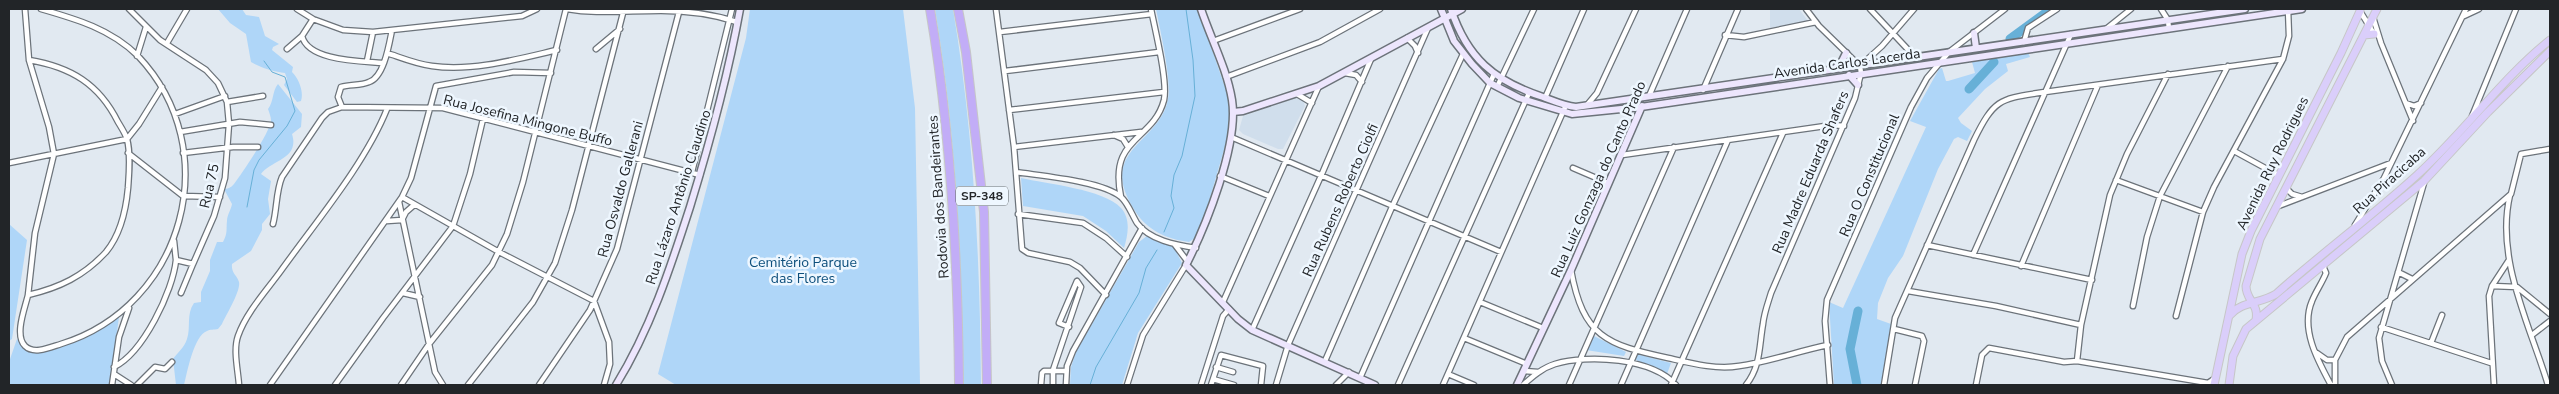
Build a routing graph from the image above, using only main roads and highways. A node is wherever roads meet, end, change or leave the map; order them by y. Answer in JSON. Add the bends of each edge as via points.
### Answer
{"nodes":[{"id":1,"x":740,"y":9,"type":"edge"},
{"id":2,"x":930,"y":9,"type":"edge"},
{"id":3,"x":958,"y":9,"type":"edge"},
{"id":4,"x":1201,"y":9,"type":"edge"},
{"id":5,"x":1441,"y":9,"type":"edge"},
{"id":6,"x":1462,"y":9,"type":"edge"},
{"id":7,"x":2245,"y":9,"type":"edge"},
{"id":8,"x":2302,"y":9,"type":"edge"},
{"id":9,"x":2377,"y":9,"type":"edge"},
{"id":10,"x":2288,"y":10,"type":"edge"},
{"id":11,"x":2359,"y":10,"type":"edge"},
{"id":12,"x":1452,"y":12,"type":"edge"},
{"id":13,"x":2373,"y":16,"type":"junction"},
{"id":14,"x":1444,"y":19,"type":"junction"},
{"id":15,"x":1974,"y":33,"type":"road end"},
{"id":16,"x":2374,"y":34,"type":"road end"},
{"id":17,"x":2364,"y":35,"type":"junction"},
{"id":18,"x":2550,"y":40,"type":"edge"},
{"id":19,"x":1976,"y":48,"type":"junction"},
{"id":20,"x":2550,"y":51,"type":"edge"},
{"id":21,"x":1846,"y":53,"type":"road end"},
{"id":22,"x":1834,"y":70,"type":"junction"},
{"id":23,"x":1849,"y":75,"type":"junction"},
{"id":24,"x":1858,"y":85,"type":"road end"},
{"id":25,"x":1700,"y":93,"type":"junction"},
{"id":26,"x":1648,"y":98,"type":"junction"},
{"id":27,"x":1641,"y":107,"type":"junction"},
{"id":28,"x":1233,"y":112,"type":"junction"},
{"id":29,"x":2278,"y":175,"type":"junction"},
{"id":30,"x":2288,"y":185,"type":"junction"},
{"id":31,"x":2254,"y":303,"type":"junction"},
{"id":32,"x":2229,"y":316,"type":"junction"},
{"id":33,"x":2256,"y":320,"type":"junction"},
{"id":34,"x":616,"y":385,"type":"edge"},
{"id":35,"x":959,"y":385,"type":"edge"},
{"id":36,"x":988,"y":385,"type":"edge"},
{"id":37,"x":1375,"y":385,"type":"edge"},
{"id":38,"x":1518,"y":385,"type":"edge"},
{"id":39,"x":2214,"y":385,"type":"edge"},
{"id":40,"x":2228,"y":385,"type":"edge"}],
"edges":[{"from":1,"to":34,"type":"main road","name":"Rua Lázaro Antônio Claudino","via":[[723,95],[678,245],[638,348]]},
{"from":2,"to":35,"type":"highway","name":"Rodovia dos Bandeirantes","number":"SP-348","via":[[949,151]]},
{"from":3,"to":36,"type":"highway","number":"SP-348","via":[[984,212]]},
{"from":4,"to":28,"type":"main road","via":[[1226,77]]},
{"from":5,"to":14,"type":"main road","name":"Avenida Carlos Lacerda"},
{"from":6,"to":12,"type":"main road"},
{"from":7,"to":19,"type":"main road","name":"Avenida Carlos Lacerda"},
{"from":8,"to":10,"type":"main road","name":"Avenida Carlos Lacerda"},
{"from":9,"to":13,"type":"main road","name":"Avenida Ruy Rodrigues"},
{"from":10,"to":23,"type":"main road","name":"Avenida Carlos Lacerda"},
{"from":11,"to":13,"type":"main road"},
{"from":11,"to":29,"type":"main road","name":"Avenida Ruy Rodrigues","via":[[2341,53]]},
{"from":12,"to":14,"type":"main road"},
{"from":12,"to":26,"type":"main road","name":"Avenida Carlos Lacerda","via":[[1468,46],[1494,74],[1529,93],[1566,105],[1587,106]]},
{"from":13,"to":17,"type":"main road","name":"Avenida Ruy Rodrigues"},
{"from":14,"to":27,"type":"main road","name":"Avenida Carlos Lacerda","via":[[1463,54],[1490,83],[1525,101],[1563,113],[1587,114]]},
{"from":14,"to":28,"type":"main road","via":[[1319,86],[1244,112]]},
{"from":15,"to":19,"type":"main road"},
{"from":16,"to":17,"type":"main road"},
{"from":17,"to":30,"type":"main road","name":"Avenida Ruy Rodrigues"},
{"from":18,"to":31,"type":"main road","name":"Rua Piracicaba","via":[[2417,175],[2276,294]]},
{"from":19,"to":22,"type":"main road","name":"Avenida Carlos Lacerda"},
{"from":20,"to":33,"type":"main road","name":"Rua Piracicaba","via":[[2424,181]]},
{"from":21,"to":22,"type":"main road"},
{"from":22,"to":25,"type":"main road","name":"Avenida Carlos Lacerda"},
{"from":23,"to":24,"type":"main road"},
{"from":23,"to":25,"type":"main road","name":"Avenida Carlos Lacerda"},
{"from":25,"to":26,"type":"main road","name":"Avenida Carlos Lacerda"},
{"from":25,"to":27,"type":"main road","name":"Avenida Carlos Lacerda"},
{"from":26,"to":27,"type":"main road","name":"Rua Luiz Gonzaga do Canto Prado"},
{"from":27,"to":38,"type":"main road","name":"Rua Luiz Gonzaga do Canto Prado"},
{"from":28,"to":37,"type":"main road","via":[[1231,137],[1220,176],[1196,248],[1187,264],[1252,330]]},
{"from":29,"to":30,"type":"main road"},
{"from":29,"to":32,"type":"main road","name":"Avenida Ruy Rodrigues","via":[[2242,254]]},
{"from":30,"to":31,"type":"main road","name":"Avenida Ruy Rodrigues","via":[[2260,239],[2246,286],[2247,294]]},
{"from":31,"to":32,"type":"main road","name":"Rua Piracicaba","via":[[2241,306]]},
{"from":31,"to":33,"type":"main road","name":"Avenida Ruy Rodrigues"},
{"from":32,"to":39,"type":"main road","name":"Avenida Ruy Rodrigues"},
{"from":33,"to":40,"type":"main road","via":[[2246,329],[2237,345]]}]}
